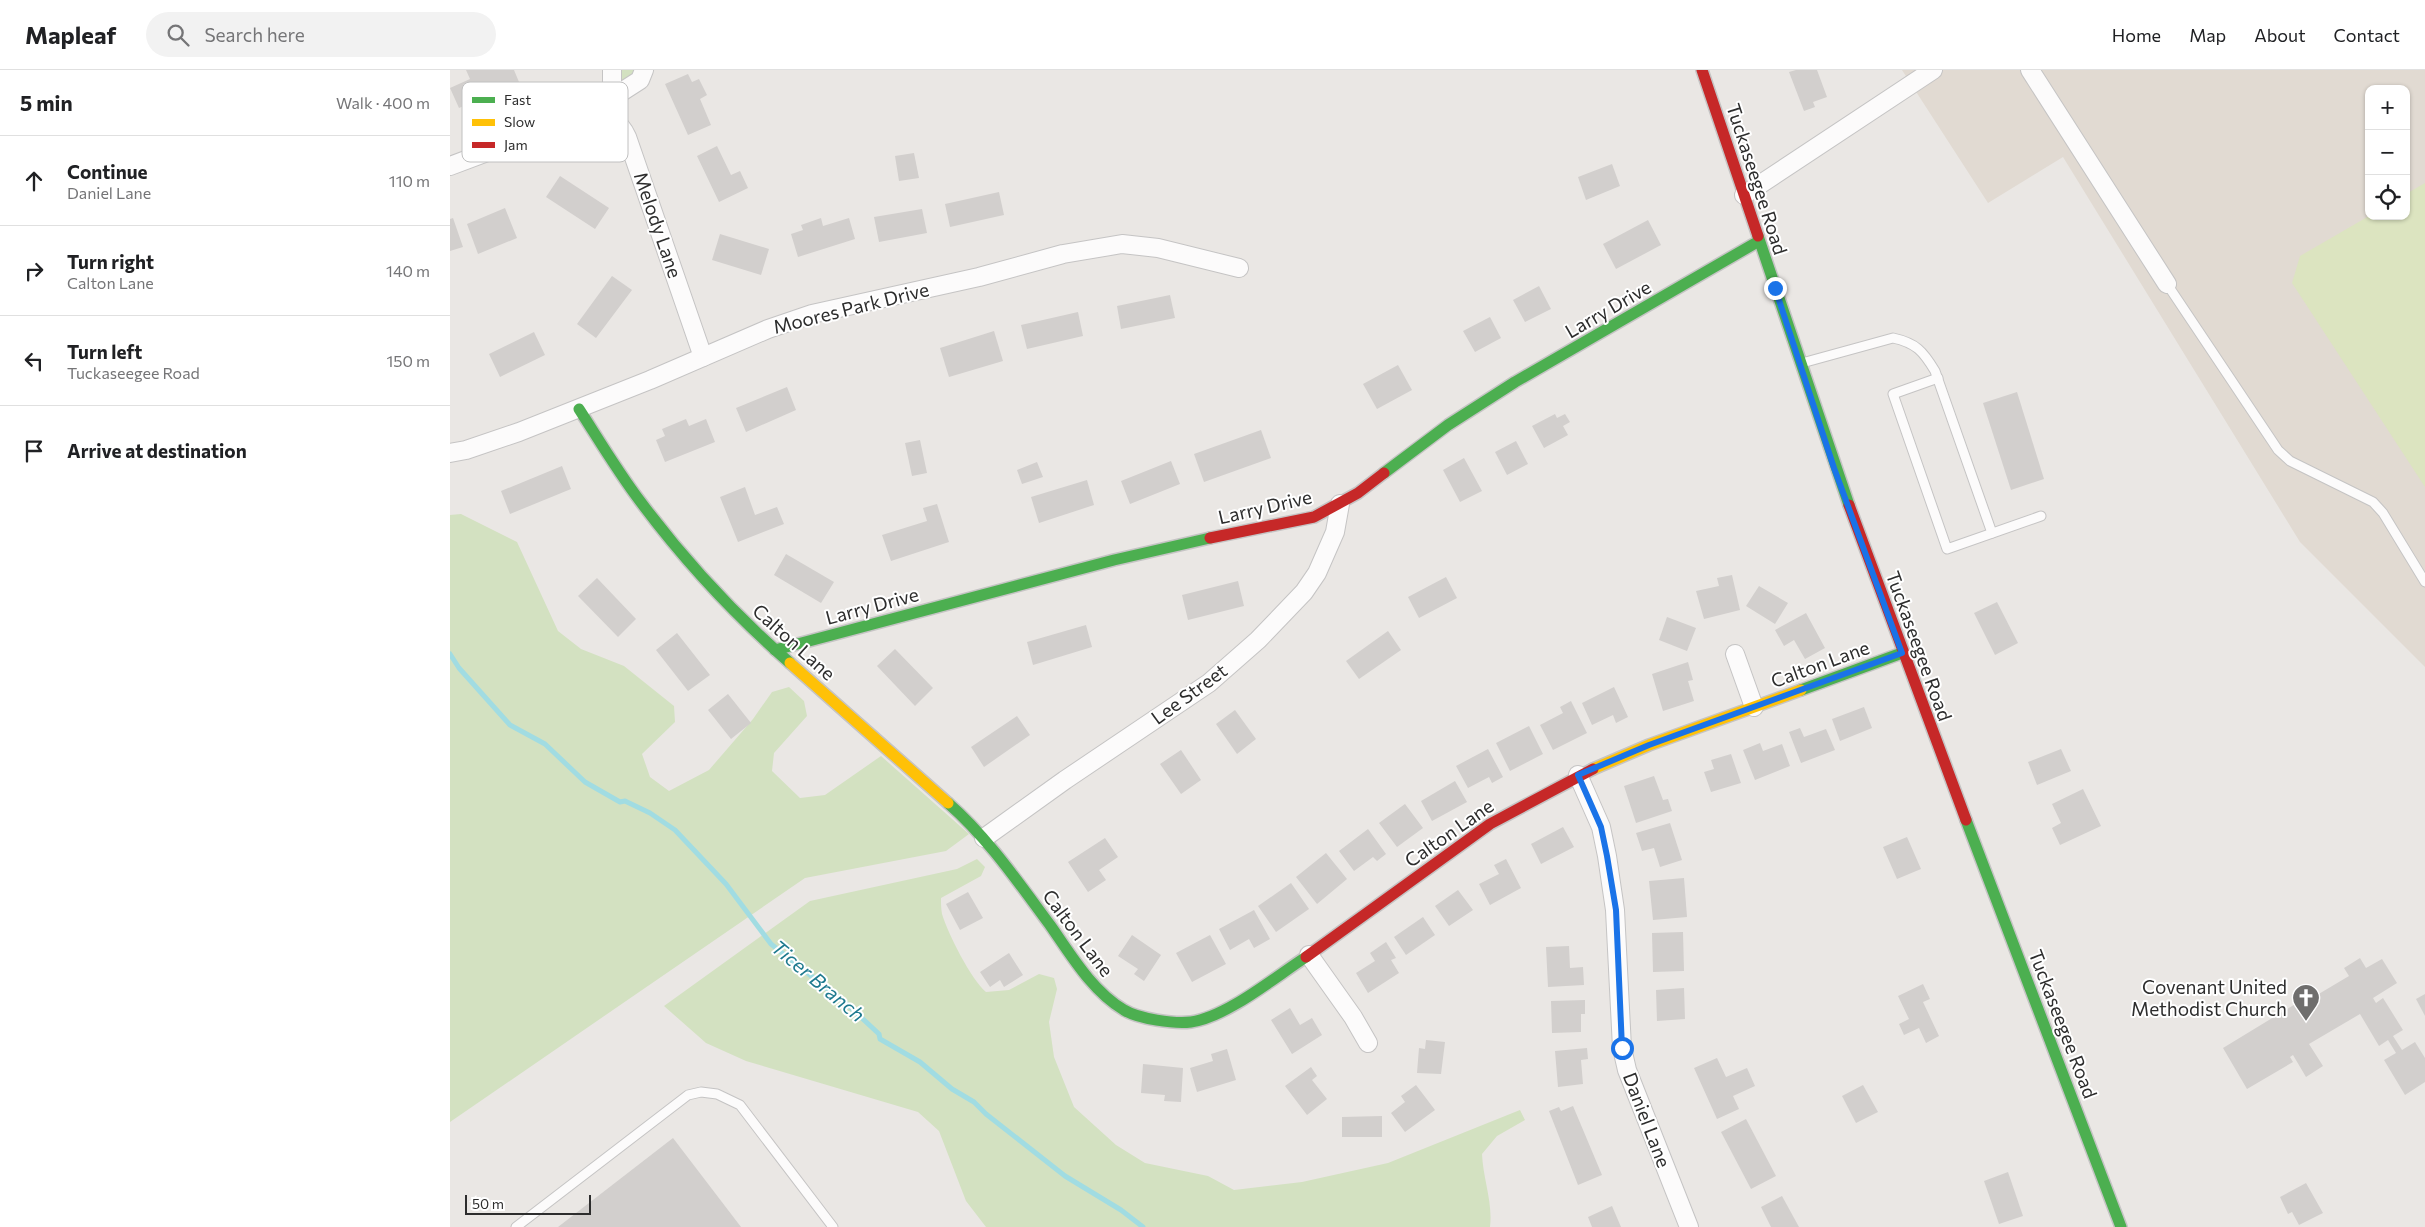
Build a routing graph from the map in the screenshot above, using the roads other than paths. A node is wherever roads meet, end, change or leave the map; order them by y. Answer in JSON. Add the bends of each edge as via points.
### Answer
{"nodes":[{"id":1,"x":644,"y":70,"type":"edge"},
{"id":2,"x":1702,"y":70,"type":"edge"},
{"id":3,"x":1933,"y":70,"type":"edge"},
{"id":4,"x":2030,"y":70,"type":"edge"},
{"id":5,"x":628,"y":88,"type":"edge"},
{"id":6,"x":628,"y":140,"type":"edge"},
{"id":7,"x":462,"y":161,"type":"edge"},
{"id":8,"x":450,"y":166,"type":"edge"},
{"id":9,"x":1744,"y":195,"type":"junction"},
{"id":10,"x":1759,"y":241,"type":"junction"},
{"id":11,"x":1239,"y":268,"type":"dead end"},
{"id":12,"x":2168,"y":284,"type":"joint"},
{"id":13,"x":703,"y":357,"type":"junction"},
{"id":14,"x":1800,"y":364,"type":"junction"},
{"id":15,"x":1938,"y":378,"type":"junction"},
{"id":16,"x":579,"y":409,"type":"junction"},
{"id":17,"x":450,"y":453,"type":"edge"},
{"id":18,"x":1340,"y":504,"type":"junction"},
{"id":19,"x":2041,"y":516,"type":"dead end"},
{"id":20,"x":1992,"y":533,"type":"junction"},
{"id":21,"x":2425,"y":582,"type":"edge"},
{"id":22,"x":776,"y":650,"type":"junction"},
{"id":23,"x":1902,"y":653,"type":"junction"},
{"id":24,"x":1735,"y":654,"type":"dead end"},
{"id":25,"x":1754,"y":707,"type":"junction"},
{"id":26,"x":1578,"y":775,"type":"junction"},
{"id":27,"x":984,"y":838,"type":"junction"},
{"id":28,"x":1309,"y":955,"type":"junction"},
{"id":29,"x":1368,"y":1043,"type":"dead end"},
{"id":30,"x":516,"y":1227,"type":"edge"},
{"id":31,"x":833,"y":1227,"type":"edge"},
{"id":32,"x":1689,"y":1227,"type":"edge"},
{"id":33,"x":2121,"y":1227,"type":"edge"}],
"edges":[{"from":1,"to":5,"type":"street","via":[[640,80]]},
{"from":2,"to":9,"type":"street","name":"Tuckaseegee Road"},
{"from":3,"to":9,"type":"street"},
{"from":4,"to":12,"type":"street"},
{"from":6,"to":13,"type":"street","name":"Melody Lane"},
{"from":7,"to":8,"type":"street"},
{"from":9,"to":10,"type":"street","name":"Tuckaseegee Road"},
{"from":10,"to":14,"type":"street","name":"Tuckaseegee Road"},
{"from":10,"to":18,"type":"street","name":"Larry Drive","via":[[1515,382],[1448,425]]},
{"from":11,"to":13,"type":"street","name":"Moores Park Drive","via":[[1158,248],[1122,244],[1098,247],[812,314]]},
{"from":12,"to":21,"type":"lane","via":[[2278,450],[2290,461],[2373,502]]},
{"from":13,"to":16,"type":"street","name":"Moores Park Drive"},
{"from":14,"to":15,"type":"lane","via":[[1893,338],[1906,341],[1924,352]]},
{"from":14,"to":23,"type":"street","name":"Tuckaseegee Road","via":[[1834,468]]},
{"from":15,"to":20,"type":"lane"},
{"from":15,"to":20,"type":"lane","via":[[1893,394],[1896,403],[1947,549]]},
{"from":16,"to":17,"type":"street","name":"Moores Park Drive"},
{"from":16,"to":22,"type":"street","name":"Calton Lane","via":[[639,500],[669,538],[715,591]]},
{"from":18,"to":22,"type":"street","name":"Larry Drive","via":[[1314,517],[1123,557]]},
{"from":18,"to":27,"type":"street","name":"Lee Street","via":[[1335,532],[1317,573],[1304,592],[1258,640],[1209,683]]},
{"from":19,"to":20,"type":"lane"},
{"from":22,"to":27,"type":"street","name":"Calton Lane","via":[[959,811]]},
{"from":23,"to":25,"type":"street","name":"Calton Lane"},
{"from":23,"to":33,"type":"street","name":"Tuckaseegee Road"},
{"from":24,"to":25,"type":"street"},
{"from":25,"to":26,"type":"street","name":"Calton Lane"},
{"from":26,"to":28,"type":"street","name":"Calton Lane","via":[[1490,824]]},
{"from":26,"to":32,"type":"street","name":"Daniel Lane","via":[[1601,827],[1616,910],[1622,1048],[1627,1070]]},
{"from":27,"to":28,"type":"street","name":"Calton Lane","via":[[1083,972],[1125,1011],[1156,1020],[1191,1022],[1226,1010]]},
{"from":28,"to":29,"type":"street"},
{"from":30,"to":31,"type":"lane","via":[[688,1095],[701,1092],[717,1094],[740,1105]]}]}
